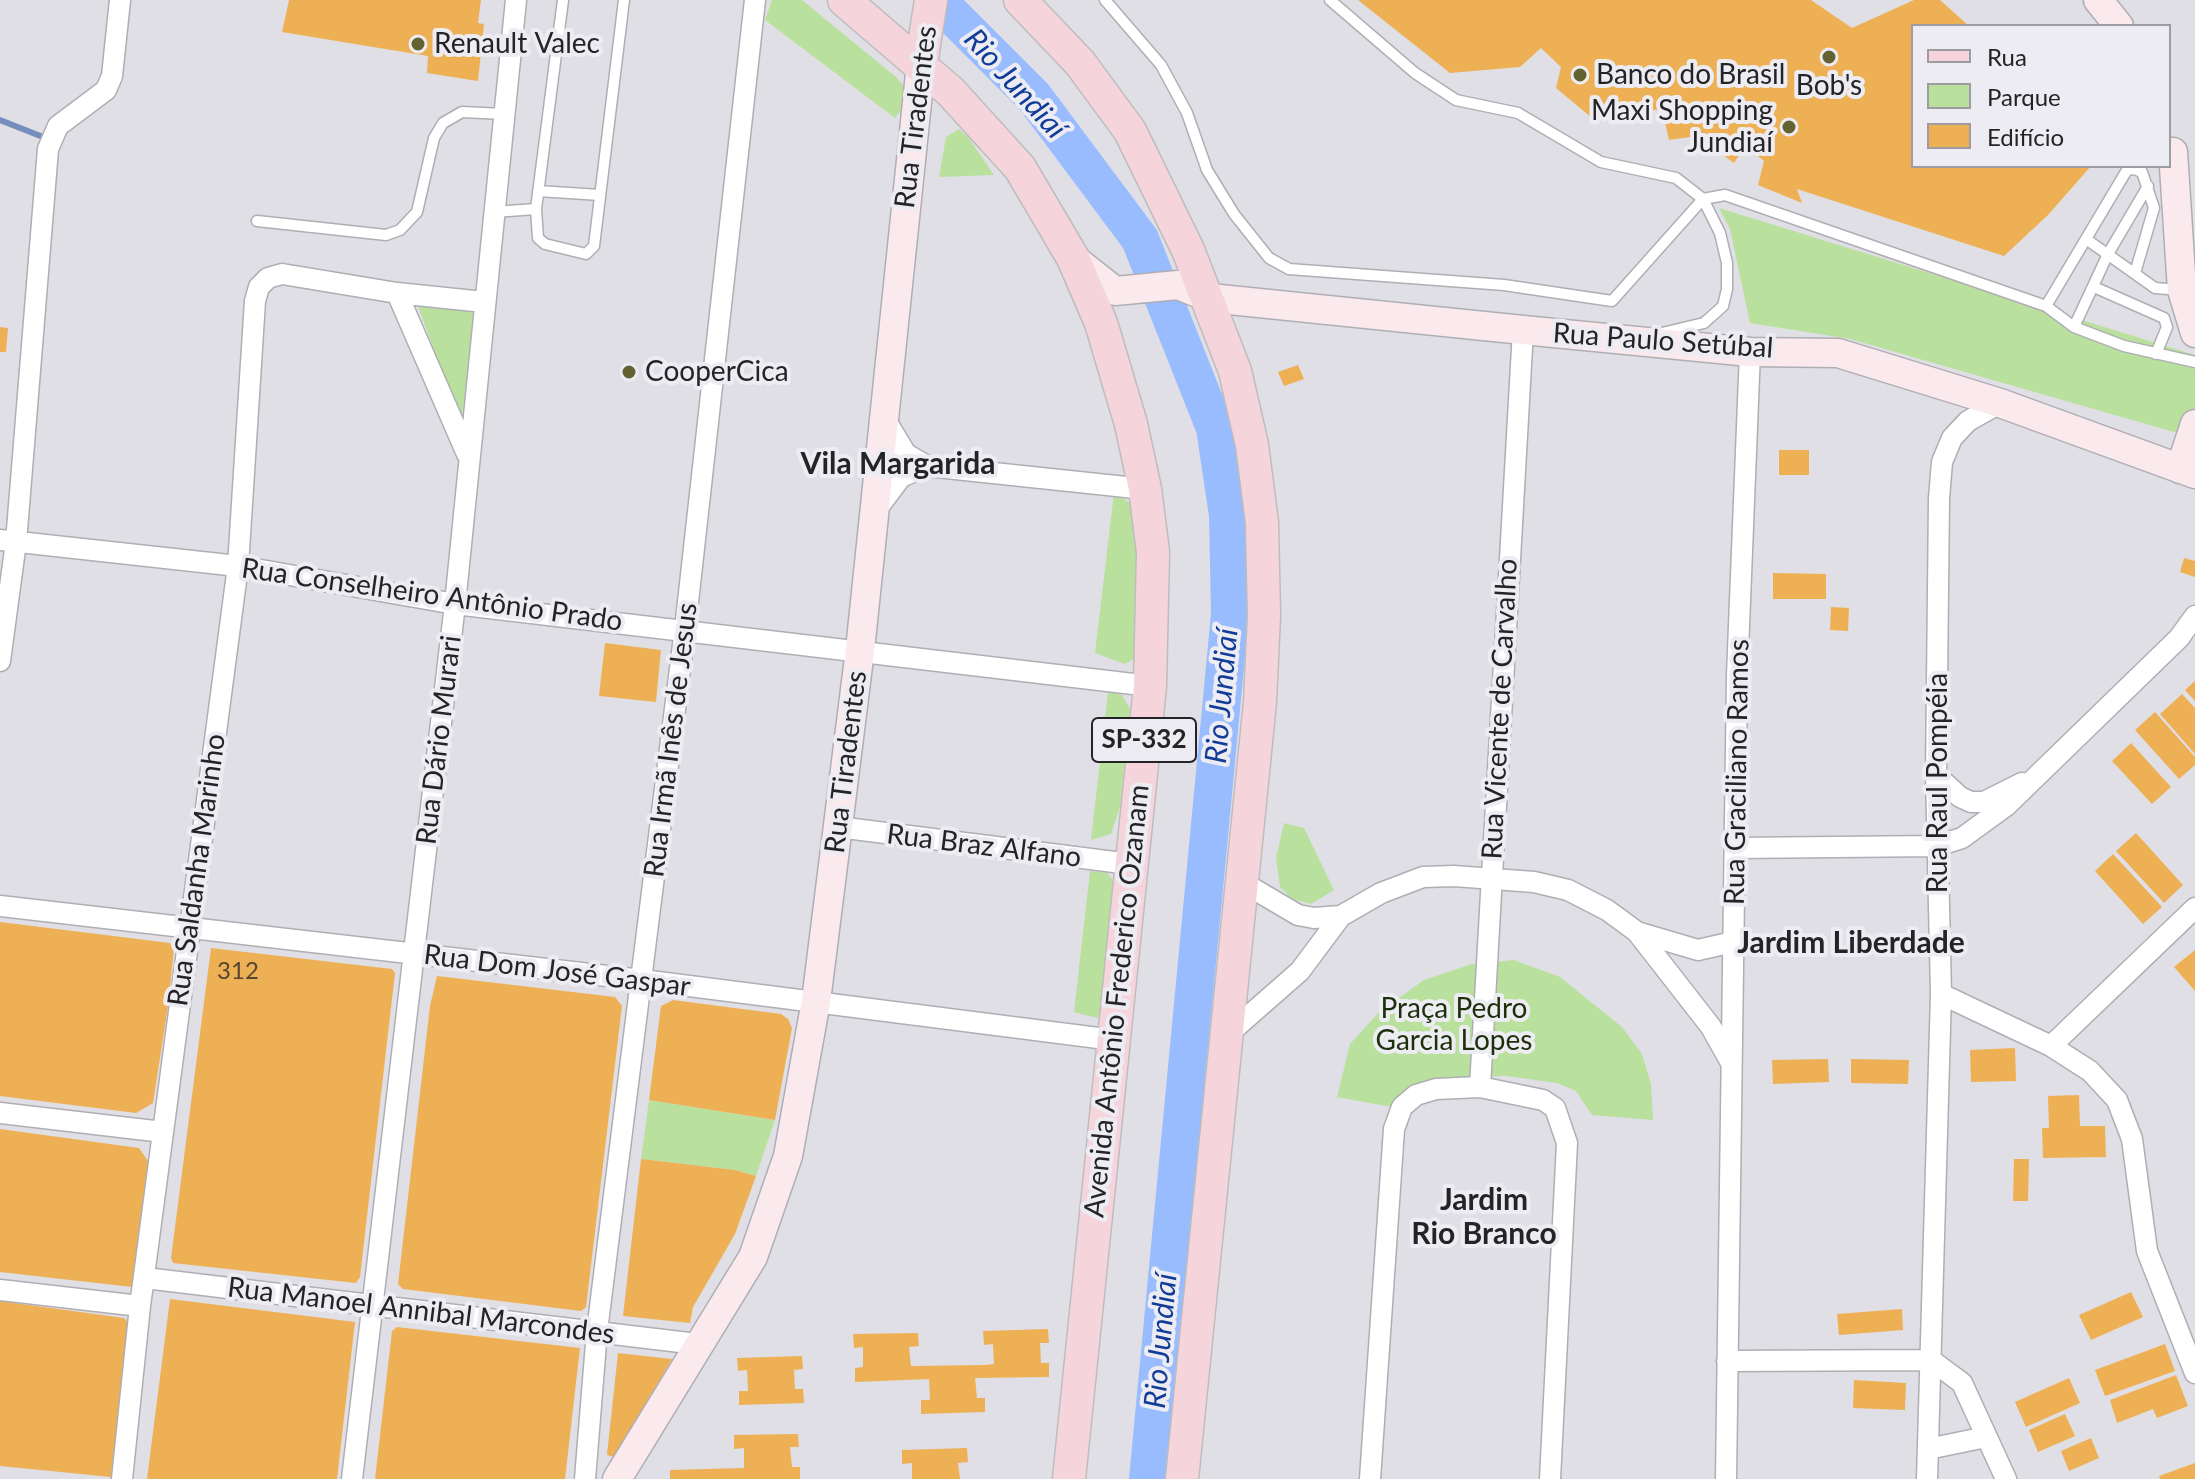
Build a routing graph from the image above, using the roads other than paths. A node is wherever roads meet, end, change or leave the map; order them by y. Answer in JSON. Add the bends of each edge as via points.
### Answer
{"nodes":[{"id":1,"x":120,"y":0,"type":"edge"},
{"id":2,"x":516,"y":0,"type":"edge"},
{"id":3,"x":563,"y":0,"type":"edge"},
{"id":4,"x":624,"y":0,"type":"edge"},
{"id":5,"x":755,"y":0,"type":"edge"},
{"id":6,"x":844,"y":0,"type":"edge"},
{"id":7,"x":1020,"y":0,"type":"edge"},
{"id":8,"x":1044,"y":0,"type":"edge"},
{"id":9,"x":1105,"y":0,"type":"edge"},
{"id":10,"x":1330,"y":0,"type":"edge"},
{"id":11,"x":2098,"y":0,"type":"edge"},
{"id":12,"x":2113,"y":0,"type":"edge"},
{"id":13,"x":928,"y":15,"type":"edge"},
{"id":14,"x":2119,"y":24,"type":"edge"},
{"id":15,"x":2120,"y":24,"type":"edge"},
{"id":16,"x":1080,"y":63,"type":"junction"},
{"id":17,"x":921,"y":64,"type":"junction"},
{"id":18,"x":504,"y":114,"type":"junction"},
{"id":19,"x":2171,"y":146,"type":"edge"},
{"id":20,"x":2148,"y":186,"type":"junction"},
{"id":21,"x":538,"y":191,"type":"junction"},
{"id":22,"x":600,"y":195,"type":"junction"},
{"id":23,"x":1703,"y":199,"type":"junction"},
{"id":24,"x":2195,"y":202,"type":"edge"},
{"id":25,"x":536,"y":209,"type":"junction"},
{"id":26,"x":494,"y":212,"type":"junction"},
{"id":27,"x":257,"y":221,"type":"dead end"},
{"id":28,"x":2086,"y":239,"type":"junction"},
{"id":29,"x":1188,"y":250,"type":"junction"},
{"id":30,"x":2108,"y":254,"type":"junction"},
{"id":31,"x":1073,"y":258,"type":"junction"},
{"id":32,"x":2135,"y":273,"type":"junction"},
{"id":33,"x":1178,"y":285,"type":"junction"},
{"id":34,"x":2094,"y":287,"type":"junction"},
{"id":35,"x":2182,"y":290,"type":"junction"},
{"id":36,"x":397,"y":293,"type":"junction"},
{"id":37,"x":1210,"y":298,"type":"junction"},
{"id":38,"x":484,"y":302,"type":"junction"},
{"id":39,"x":2046,"y":306,"type":"junction"},
{"id":40,"x":2074,"y":327,"type":"junction"},
{"id":41,"x":1523,"y":330,"type":"junction"},
{"id":42,"x":2194,"y":330,"type":"edge"},
{"id":43,"x":1629,"y":340,"type":"junction"},
{"id":44,"x":1750,"y":352,"type":"junction"},
{"id":45,"x":2156,"y":354,"type":"junction"},
{"id":46,"x":2195,"y":362,"type":"edge"},
{"id":47,"x":2000,"y":403,"type":"junction"},
{"id":48,"x":883,"y":415,"type":"junction"},
{"id":49,"x":2195,"y":424,"type":"edge"},
{"id":50,"x":469,"y":458,"type":"junction"},
{"id":51,"x":927,"y":466,"type":"junction"},
{"id":52,"x":2188,"y":472,"type":"edge"},
{"id":53,"x":1145,"y":489,"type":"junction"},
{"id":54,"x":874,"y":514,"type":"junction"},
{"id":55,"x":8,"y":541,"type":"edge"},
{"id":56,"x":238,"y":566,"type":"junction"},
{"id":57,"x":455,"y":604,"type":"junction"},
{"id":58,"x":2195,"y":616,"type":"edge"},
{"id":59,"x":685,"y":629,"type":"junction"},
{"id":60,"x":860,"y":650,"type":"junction"},
{"id":61,"x":0,"y":661,"type":"edge"},
{"id":62,"x":1150,"y":686,"type":"junction"},
{"id":63,"x":2043,"y":771,"type":"junction"},
{"id":64,"x":1936,"y":775,"type":"junction"},
{"id":65,"x":838,"y":827,"type":"junction"},
{"id":66,"x":1937,"y":846,"type":"junction"},
{"id":67,"x":1735,"y":848,"type":"junction"},
{"id":68,"x":1130,"y":864,"type":"junction"},
{"id":69,"x":1490,"y":878,"type":"junction"},
{"id":70,"x":1242,"y":882,"type":"junction"},
{"id":71,"x":0,"y":906,"type":"edge"},
{"id":72,"x":2195,"y":908,"type":"edge"},
{"id":73,"x":1341,"y":916,"type":"junction"},
{"id":74,"x":190,"y":928,"type":"junction"},
{"id":75,"x":1637,"y":932,"type":"junction"},
{"id":76,"x":1733,"y":942,"type":"junction"},
{"id":77,"x":415,"y":954,"type":"junction"},
{"id":78,"x":642,"y":980,"type":"junction"},
{"id":79,"x":1941,"y":994,"type":"junction"},
{"id":80,"x":816,"y":1001,"type":"junction"},
{"id":81,"x":1227,"y":1035,"type":"junction"},
{"id":82,"x":1114,"y":1040,"type":"junction"},
{"id":83,"x":2051,"y":1046,"type":"junction"},
{"id":84,"x":1732,"y":1064,"type":"junction"},
{"id":85,"x":1480,"y":1087,"type":"junction"},
{"id":86,"x":0,"y":1113,"type":"edge"},
{"id":87,"x":163,"y":1132,"type":"junction"},
{"id":88,"x":145,"y":1278,"type":"junction"},
{"id":89,"x":0,"y":1290,"type":"edge"},
{"id":90,"x":373,"y":1305,"type":"junction"},
{"id":91,"x":140,"y":1306,"type":"junction"},
{"id":92,"x":597,"y":1331,"type":"junction"},
{"id":93,"x":697,"y":1344,"type":"junction"},
{"id":94,"x":1931,"y":1360,"type":"junction"},
{"id":95,"x":1727,"y":1361,"type":"junction"},
{"id":96,"x":2193,"y":1361,"type":"edge"},
{"id":97,"x":1986,"y":1437,"type":"junction"},
{"id":98,"x":1928,"y":1449,"type":"junction"},
{"id":99,"x":122,"y":1479,"type":"edge"},
{"id":100,"x":352,"y":1479,"type":"edge"},
{"id":101,"x":585,"y":1479,"type":"edge"},
{"id":102,"x":617,"y":1479,"type":"edge"},
{"id":103,"x":1069,"y":1479,"type":"edge"},
{"id":104,"x":1182,"y":1479,"type":"edge"},
{"id":105,"x":1370,"y":1479,"type":"edge"},
{"id":106,"x":1550,"y":1479,"type":"edge"},
{"id":107,"x":1726,"y":1479,"type":"edge"},
{"id":108,"x":1927,"y":1479,"type":"edge"},
{"id":109,"x":2006,"y":1479,"type":"edge"}],
"edges":[{"from":1,"to":55,"type":"street","via":[[106,90],[58,126],[48,149]]},
{"from":2,"to":18,"type":"street","name":"Rua Dário Murari"},
{"from":3,"to":21,"type":"lane"},
{"from":4,"to":22,"type":"lane"},
{"from":5,"to":59,"type":"street","name":"Rua Irmã Inês de Jesus"},
{"from":6,"to":17,"type":"main road","name":"Avenida Antônio Frederico Ozanam","number":"SP-332"},
{"from":7,"to":16,"type":"main road"},
{"from":8,"to":16,"type":"main road"},
{"from":9,"to":23,"type":"lane","via":[[1161,65],[1187,113],[1207,170],[1234,214],[1269,258],[1289,269],[1504,285],[1612,301]]},
{"from":10,"to":23,"type":"lane","via":[[1415,73],[1456,100],[1518,113],[1601,162],[1676,178]]},
{"from":11,"to":14,"type":"street"},
{"from":12,"to":15,"type":"street"},
{"from":13,"to":17,"type":"main road","name":"Rua Tiradentes"},
{"from":16,"to":29,"type":"main road","via":[[1130,131]]},
{"from":17,"to":31,"type":"main road","name":"Avenida Antônio Frederico Ozanam","number":"SP-332","via":[[984,124],[1020,168]]},
{"from":17,"to":48,"type":"street","name":"Rua Tiradentes"},
{"from":18,"to":26,"type":"street","name":"Rua Dário Murari"},
{"from":18,"to":27,"type":"lane","via":[[470,111],[443,123],[434,138],[417,212],[400,230],[386,235]]},
{"from":19,"to":24,"type":"street"},
{"from":19,"to":35,"type":"street"},
{"from":20,"to":28,"type":"lane","via":[[2142,172],[2127,170]]},
{"from":20,"to":30,"type":"lane"},
{"from":20,"to":32,"type":"lane","via":[[2154,208]]},
{"from":21,"to":22,"type":"lane"},
{"from":21,"to":25,"type":"lane"},
{"from":22,"to":25,"type":"lane","via":[[594,246],[586,254],[538,238]]},
{"from":23,"to":39,"type":"lane","via":[[1725,195]]},
{"from":23,"to":43,"type":"lane","via":[[1727,263],[1723,306],[1704,323]]},
{"from":25,"to":26,"type":"lane"},
{"from":26,"to":38,"type":"street","name":"Rua Dário Murari"},
{"from":28,"to":30,"type":"lane"},
{"from":28,"to":39,"type":"lane"},
{"from":29,"to":33,"type":"main road"},
{"from":29,"to":37,"type":"main road"},
{"from":30,"to":32,"type":"lane"},
{"from":30,"to":34,"type":"lane"},
{"from":31,"to":33,"type":"street","name":"Rua Paulo Setúbal","via":[[1115,291]]},
{"from":31,"to":53,"type":"main road","name":"Avenida Antônio Frederico Ozanam","number":"SP-332","via":[[1111,350]]},
{"from":32,"to":35,"type":"lane","via":[[2155,288]]},
{"from":33,"to":37,"type":"street","name":"Rua Paulo Setúbal"},
{"from":34,"to":40,"type":"lane"},
{"from":34,"to":45,"type":"lane","via":[[2164,318],[2167,327]]},
{"from":35,"to":42,"type":"street"},
{"from":36,"to":38,"type":"street"},
{"from":36,"to":50,"type":"street"},
{"from":36,"to":56,"type":"street","name":"Rua Saldanha Marinho","via":[[282,274],[259,287]]},
{"from":37,"to":41,"type":"street","name":"Rua Paulo Setúbal"},
{"from":37,"to":70,"type":"main road","via":[[1235,371],[1262,523],[1260,702]]},
{"from":38,"to":50,"type":"street","name":"Rua Dário Murari"},
{"from":39,"to":40,"type":"lane"},
{"from":40,"to":45,"type":"lane"},
{"from":41,"to":43,"type":"street","name":"Rua Paulo Setúbal"},
{"from":41,"to":69,"type":"street","name":"Rua Vicente de Carvalho"},
{"from":43,"to":44,"type":"street","name":"Rua Paulo Setúbal"},
{"from":44,"to":47,"type":"street","name":"Rua Paulo Setúbal","via":[[1838,353]]},
{"from":44,"to":67,"type":"street","name":"Rua Graciliano Ramos"},
{"from":45,"to":46,"type":"lane"},
{"from":47,"to":52,"type":"street","name":"Rua Paulo Setúbal"},
{"from":47,"to":64,"type":"street","name":"Rua Raul Pompéia","via":[[1968,421],[1952,438],[1942,462]]},
{"from":48,"to":51,"type":"street","via":[[906,454]]},
{"from":48,"to":54,"type":"street","name":"Rua Tiradentes"},
{"from":49,"to":52,"type":"street"},
{"from":50,"to":57,"type":"street","name":"Rua Dário Murari"},
{"from":51,"to":53,"type":"street"},
{"from":51,"to":54,"type":"street","via":[[891,486]]},
{"from":53,"to":62,"type":"main road","name":"Avenida Antônio Frederico Ozanam","number":"SP-332","via":[[1153,552]]},
{"from":54,"to":60,"type":"street","name":"Rua Tiradentes"},
{"from":55,"to":56,"type":"street","name":"Rua Conselheiro Antônio Prado"},
{"from":55,"to":61,"type":"street"},
{"from":56,"to":57,"type":"street","name":"Rua Conselheiro Antônio Prado"},
{"from":56,"to":74,"type":"street","name":"Rua Saldanha Marinho"},
{"from":57,"to":59,"type":"street","name":"Rua Conselheiro Antônio Prado"},
{"from":57,"to":77,"type":"street","name":"Rua Dário Murari"},
{"from":58,"to":63,"type":"street"},
{"from":59,"to":60,"type":"street","name":"Rua Conselheiro Antônio Prado"},
{"from":59,"to":78,"type":"street","name":"Rua Irmã Inês de Jesus"},
{"from":60,"to":62,"type":"street","name":"Rua Conselheiro Antônio Prado"},
{"from":60,"to":65,"type":"street","name":"Rua Tiradentes"},
{"from":62,"to":68,"type":"main road","name":"Avenida Antônio Frederico Ozanam","number":"SP-332"},
{"from":63,"to":64,"type":"street","via":[[1984,802],[1960,797]]},
{"from":63,"to":66,"type":"street","via":[[1980,827]]},
{"from":64,"to":66,"type":"street","name":"Rua Raul Pompéia"},
{"from":65,"to":68,"type":"street","name":"Rua Braz Alfano"},
{"from":65,"to":80,"type":"street","name":"Rua Tiradentes"},
{"from":66,"to":67,"type":"street"},
{"from":66,"to":79,"type":"street","name":"Rua Raul Pompéia"},
{"from":67,"to":76,"type":"street","name":"Rua Graciliano Ramos"},
{"from":68,"to":82,"type":"main road","name":"Avenida Antônio Frederico Ozanam","number":"SP-332"},
{"from":69,"to":73,"type":"street","via":[[1423,877]]},
{"from":69,"to":75,"type":"street","via":[[1568,890]]},
{"from":69,"to":85,"type":"street","name":"Rua Vicente de Carvalho"},
{"from":70,"to":73,"type":"street","via":[[1298,915]]},
{"from":70,"to":81,"type":"main road"},
{"from":71,"to":74,"type":"street","name":"Rua Dom José Gaspar"},
{"from":72,"to":83,"type":"street"},
{"from":73,"to":81,"type":"street","via":[[1300,971]]},
{"from":74,"to":77,"type":"street","name":"Rua Dom José Gaspar"},
{"from":74,"to":87,"type":"street","name":"Rua Saldanha Marinho"},
{"from":75,"to":76,"type":"street","via":[[1698,950]]},
{"from":75,"to":84,"type":"street","via":[[1711,1027]]},
{"from":76,"to":84,"type":"street","name":"Rua Graciliano Ramos"},
{"from":77,"to":78,"type":"street","name":"Rua Dom José Gaspar"},
{"from":77,"to":90,"type":"street","name":"Rua Dário Murari"},
{"from":78,"to":80,"type":"street","name":"Rua Dom José Gaspar"},
{"from":78,"to":92,"type":"street","name":"Rua Irmã Inês de Jesus"},
{"from":79,"to":83,"type":"street"},
{"from":79,"to":94,"type":"street","name":"Rua Raul Pompéia"},
{"from":80,"to":82,"type":"street","name":"Rua Dom José Gaspar"},
{"from":80,"to":93,"type":"street","name":"Rua Tiradentes","via":[[788,1156],[753,1257]]},
{"from":81,"to":104,"type":"main road"},
{"from":82,"to":103,"type":"main road","name":"Avenida Antônio Frederico Ozanam","number":"SP-332"},
{"from":83,"to":96,"type":"street","via":[[2090,1071],[2117,1100],[2132,1139],[2147,1251]]},
{"from":84,"to":95,"type":"street","name":"Rua Graciliano Ramos"},
{"from":85,"to":105,"type":"street","via":[[1416,1095],[1402,1107],[1394,1129]]},
{"from":85,"to":106,"type":"street","via":[[1543,1100],[1555,1108],[1567,1143]]},
{"from":86,"to":87,"type":"street"},
{"from":87,"to":88,"type":"street","name":"Rua Saldanha Marinho"},
{"from":88,"to":90,"type":"street","name":"Rua Manoel Annibal Marcondes"},
{"from":88,"to":91,"type":"street","name":"Rua Saldanha Marinho"},
{"from":89,"to":91,"type":"street"},
{"from":90,"to":92,"type":"street","name":"Rua Manoel Annibal Marcondes"},
{"from":90,"to":100,"type":"street","name":"Rua Dário Murari"},
{"from":91,"to":99,"type":"street","name":"Rua Saldanha Marinho"},
{"from":92,"to":93,"type":"street","name":"Rua Manoel Annibal Marcondes"},
{"from":92,"to":101,"type":"street","name":"Rua Irmã Inês de Jesus"},
{"from":93,"to":102,"type":"street","name":"Rua Tiradentes"},
{"from":94,"to":95,"type":"street"},
{"from":94,"to":97,"type":"street","via":[[1962,1383]]},
{"from":94,"to":98,"type":"street","name":"Rua Raul Pompéia"},
{"from":95,"to":107,"type":"street","name":"Rua Graciliano Ramos"},
{"from":97,"to":98,"type":"street"},
{"from":97,"to":109,"type":"street"},
{"from":98,"to":108,"type":"street","name":"Rua Raul Pompéia"}]}
